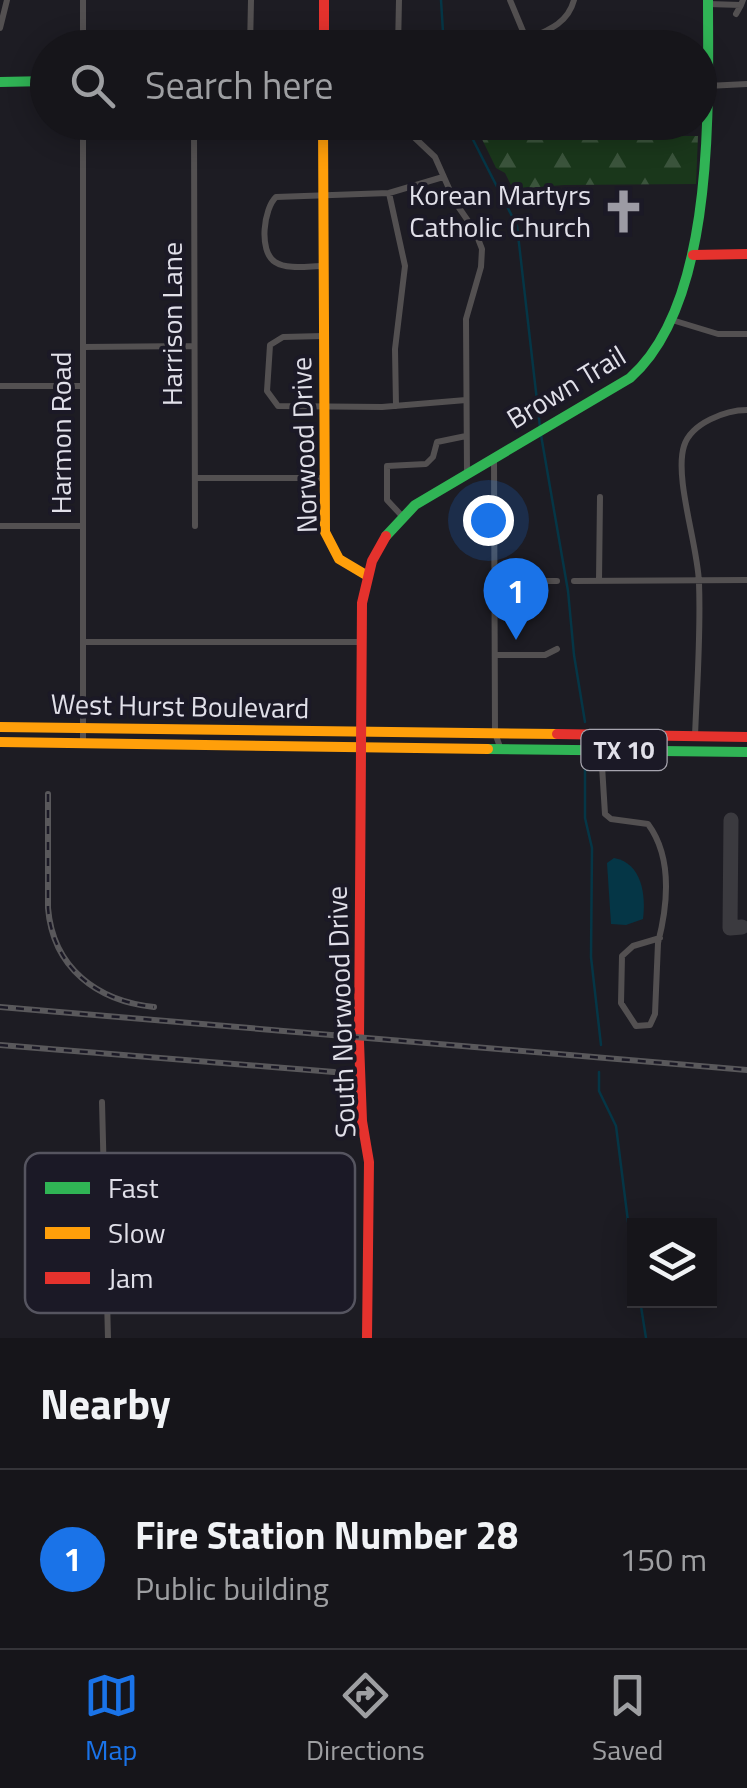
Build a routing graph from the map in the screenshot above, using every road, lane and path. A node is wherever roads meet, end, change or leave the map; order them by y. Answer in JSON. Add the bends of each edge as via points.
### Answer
{"nodes":[{"id":1,"x":8,"y":0,"type":"edge"},
{"id":2,"x":83,"y":0,"type":"edge"},
{"id":3,"x":251,"y":0,"type":"edge"},
{"id":4,"x":324,"y":0,"type":"edge"},
{"id":5,"x":399,"y":0,"type":"edge"},
{"id":6,"x":510,"y":0,"type":"edge"},
{"id":7,"x":574,"y":0,"type":"edge"},
{"id":8,"x":708,"y":2,"type":"edge"},
{"id":9,"x":742,"y":2,"type":"edge"},
{"id":10,"x":736,"y":14,"type":"dead end"},
{"id":11,"x":0,"y":28,"type":"edge"},
{"id":12,"x":83,"y":30,"type":"edge"},
{"id":13,"x":250,"y":30,"type":"edge"},
{"id":14,"x":324,"y":30,"type":"edge"},
{"id":15,"x":398,"y":30,"type":"edge"},
{"id":16,"x":523,"y":30,"type":"edge"},
{"id":17,"x":549,"y":30,"type":"edge"},
{"id":18,"x":706,"y":30,"type":"edge"},
{"id":19,"x":30,"y":81,"type":"edge"},
{"id":20,"x":0,"y":82,"type":"edge"},
{"id":21,"x":747,"y":84,"type":"edge"},
{"id":22,"x":717,"y":85,"type":"edge"},
{"id":23,"x":83,"y":140,"type":"edge"},
{"id":24,"x":194,"y":140,"type":"edge"},
{"id":25,"x":323,"y":140,"type":"edge"},
{"id":26,"x":418,"y":140,"type":"edge"},
{"id":27,"x":704,"y":140,"type":"edge"},
{"id":28,"x":444,"y":177,"type":"junction"},
{"id":29,"x":323,"y":194,"type":"junction"},
{"id":30,"x":389,"y":194,"type":"junction"},
{"id":31,"x":747,"y":254,"type":"edge"},
{"id":32,"x":692,"y":255,"type":"junction"},
{"id":33,"x":323,"y":266,"type":"junction"},
{"id":34,"x":672,"y":320,"type":"junction"},
{"id":35,"x":747,"y":334,"type":"edge"},
{"id":36,"x":323,"y":336,"type":"junction"},
{"id":37,"x":83,"y":346,"type":"junction"},
{"id":38,"x":194,"y":346,"type":"junction"},
{"id":39,"x":0,"y":386,"type":"edge"},
{"id":40,"x":83,"y":386,"type":"junction"},
{"id":41,"x":466,"y":400,"type":"junction"},
{"id":42,"x":396,"y":406,"type":"junction"},
{"id":43,"x":324,"y":408,"type":"junction"},
{"id":44,"x":747,"y":410,"type":"edge"},
{"id":45,"x":466,"y":436,"type":"junction"},
{"id":46,"x":492,"y":462,"type":"junction"},
{"id":47,"x":466,"y":473,"type":"junction"},
{"id":48,"x":195,"y":478,"type":"junction"},
{"id":49,"x":324,"y":478,"type":"junction"},
{"id":50,"x":600,"y":496,"type":"dead end"},
{"id":51,"x":402,"y":516,"type":"junction"},
{"id":52,"x":0,"y":526,"type":"edge"},
{"id":53,"x":83,"y":526,"type":"junction"},
{"id":54,"x":194,"y":526,"type":"dead end"},
{"id":55,"x":366,"y":574,"type":"junction"},
{"id":56,"x":700,"y":580,"type":"junction"},
{"id":57,"x":747,"y":580,"type":"edge"},
{"id":58,"x":495,"y":581,"type":"junction"},
{"id":59,"x":557,"y":581,"type":"dead end"},
{"id":60,"x":574,"y":581,"type":"dead end"},
{"id":61,"x":599,"y":581,"type":"junction"},
{"id":62,"x":84,"y":642,"type":"junction"},
{"id":63,"x":362,"y":642,"type":"junction"},
{"id":64,"x":557,"y":649,"type":"dead end"},
{"id":65,"x":495,"y":655,"type":"junction"},
{"id":66,"x":0,"y":727,"type":"edge"},
{"id":67,"x":83,"y":727,"type":"junction"},
{"id":68,"x":360,"y":730,"type":"junction"},
{"id":69,"x":495,"y":733,"type":"junction"},
{"id":70,"x":695,"y":736,"type":"junction"},
{"id":71,"x":747,"y":737,"type":"edge"},
{"id":72,"x":0,"y":742,"type":"edge"},
{"id":73,"x":82,"y":743,"type":"junction"},
{"id":74,"x":360,"y":746,"type":"junction"},
{"id":75,"x":501,"y":748,"type":"junction"},
{"id":76,"x":601,"y":750,"type":"junction"},
{"id":77,"x":747,"y":752,"type":"edge"},
{"id":78,"x":660,"y":938,"type":"junction"},
{"id":79,"x":102,"y":1102,"type":"dead end"},
{"id":80,"x":103,"y":1153,"type":"edge"},
{"id":81,"x":107,"y":1313,"type":"edge"},
{"id":82,"x":108,"y":1338,"type":"edge"},
{"id":83,"x":366,"y":1338,"type":"edge"}],
"edges":[{"from":1,"to":11,"type":"street"},
{"from":2,"to":12,"type":"street"},
{"from":3,"to":13,"type":"street"},
{"from":4,"to":14,"type":"main road"},
{"from":5,"to":15,"type":"street"},
{"from":6,"to":16,"type":"street"},
{"from":7,"to":17,"type":"street"},
{"from":8,"to":9,"type":"street"},
{"from":8,"to":18,"type":"main road","name":"Brown Trail"},
{"from":9,"to":10,"type":"street"},
{"from":19,"to":20,"type":"main road"},
{"from":21,"to":22,"type":"street"},
{"from":23,"to":37,"type":"street","name":"Harmon Road"},
{"from":24,"to":38,"type":"street","name":"Harrison Lane"},
{"from":25,"to":29,"type":"main road","name":"Norwood Drive"},
{"from":26,"to":28,"type":"street"},
{"from":27,"to":32,"type":"main road","name":"Brown Trail"},
{"from":28,"to":30,"type":"street"},
{"from":28,"to":41,"type":"street","via":[[482,249],[466,319]]},
{"from":29,"to":30,"type":"street"},
{"from":29,"to":33,"type":"main road","name":"Norwood Drive"},
{"from":29,"to":33,"type":"street","via":[[272,200],[266,248],[277,264]]},
{"from":30,"to":42,"type":"street","via":[[405,266],[394,349]]},
{"from":31,"to":32,"type":"main road"},
{"from":32,"to":34,"type":"main road","name":"Brown Trail"},
{"from":33,"to":36,"type":"main road","name":"Norwood Drive"},
{"from":34,"to":35,"type":"street","via":[[718,334]]},
{"from":34,"to":46,"type":"main road","name":"Brown Trail","via":[[642,369]]},
{"from":36,"to":43,"type":"main road","name":"Norwood Drive"},
{"from":36,"to":43,"type":"street","via":[[273,342],[267,391],[282,407]]},
{"from":37,"to":38,"type":"street"},
{"from":37,"to":40,"type":"street","name":"Harmon Road"},
{"from":38,"to":48,"type":"street","name":"Harrison Lane"},
{"from":39,"to":40,"type":"street"},
{"from":40,"to":53,"type":"street","name":"Harmon Road"},
{"from":41,"to":42,"type":"street"},
{"from":41,"to":45,"type":"street"},
{"from":42,"to":43,"type":"street"},
{"from":43,"to":49,"type":"main road","name":"Norwood Drive"},
{"from":44,"to":56,"type":"street","via":[[710,420],[684,446],[682,474]]},
{"from":45,"to":47,"type":"street"},
{"from":45,"to":51,"type":"street","via":[[438,442],[426,464],[387,466],[387,500]]},
{"from":46,"to":47,"type":"main road","name":"Brown Trail"},
{"from":46,"to":58,"type":"street"},
{"from":47,"to":51,"type":"main road","name":"Brown Trail"},
{"from":48,"to":49,"type":"street"},
{"from":48,"to":54,"type":"street","name":"Harrison Lane"},
{"from":49,"to":55,"type":"main road","name":"Norwood Drive","via":[[328,544],[348,567]]},
{"from":50,"to":61,"type":"street"},
{"from":51,"to":55,"type":"main road","name":"Brown Trail"},
{"from":52,"to":53,"type":"street"},
{"from":53,"to":62,"type":"street","name":"Harmon Road"},
{"from":55,"to":63,"type":"main road"},
{"from":56,"to":57,"type":"street"},
{"from":56,"to":61,"type":"street"},
{"from":56,"to":70,"type":"street"},
{"from":58,"to":59,"type":"street"},
{"from":58,"to":65,"type":"street"},
{"from":60,"to":61,"type":"street"},
{"from":62,"to":63,"type":"street"},
{"from":62,"to":67,"type":"street","name":"Harmon Road"},
{"from":63,"to":68,"type":"main road"},
{"from":64,"to":65,"type":"street"},
{"from":65,"to":69,"type":"street"},
{"from":66,"to":67,"type":"main road","name":"West Hurst Boulevard","number":"TX 10"},
{"from":67,"to":68,"type":"main road","name":"West Hurst Boulevard","number":"TX 10"},
{"from":67,"to":73,"type":"street","name":"Harmon Road"},
{"from":68,"to":69,"type":"main road","number":"TX 10"},
{"from":68,"to":74,"type":"main road"},
{"from":69,"to":70,"type":"main road","number":"TX 10"},
{"from":69,"to":75,"type":"street"},
{"from":70,"to":71,"type":"main road","number":"TX 10"},
{"from":72,"to":73,"type":"main road","name":"West Hurst Boulevard","number":"TX 10"},
{"from":73,"to":74,"type":"main road","name":"West Hurst Boulevard","number":"TX 10"},
{"from":74,"to":75,"type":"main road","number":"TX 10"},
{"from":74,"to":83,"type":"main road","name":"South Norwood Drive"},
{"from":75,"to":76,"type":"main road","number":"TX 10"},
{"from":76,"to":77,"type":"main road","number":"TX 10"},
{"from":76,"to":78,"type":"street","via":[[605,814],[648,824],[662,850],[666,911]]},
{"from":78,"to":78,"type":"street","via":[[622,956],[620,1003],[636,1026],[650,1025],[656,1014]]},
{"from":79,"to":80,"type":"street"},
{"from":81,"to":82,"type":"street"}]}
